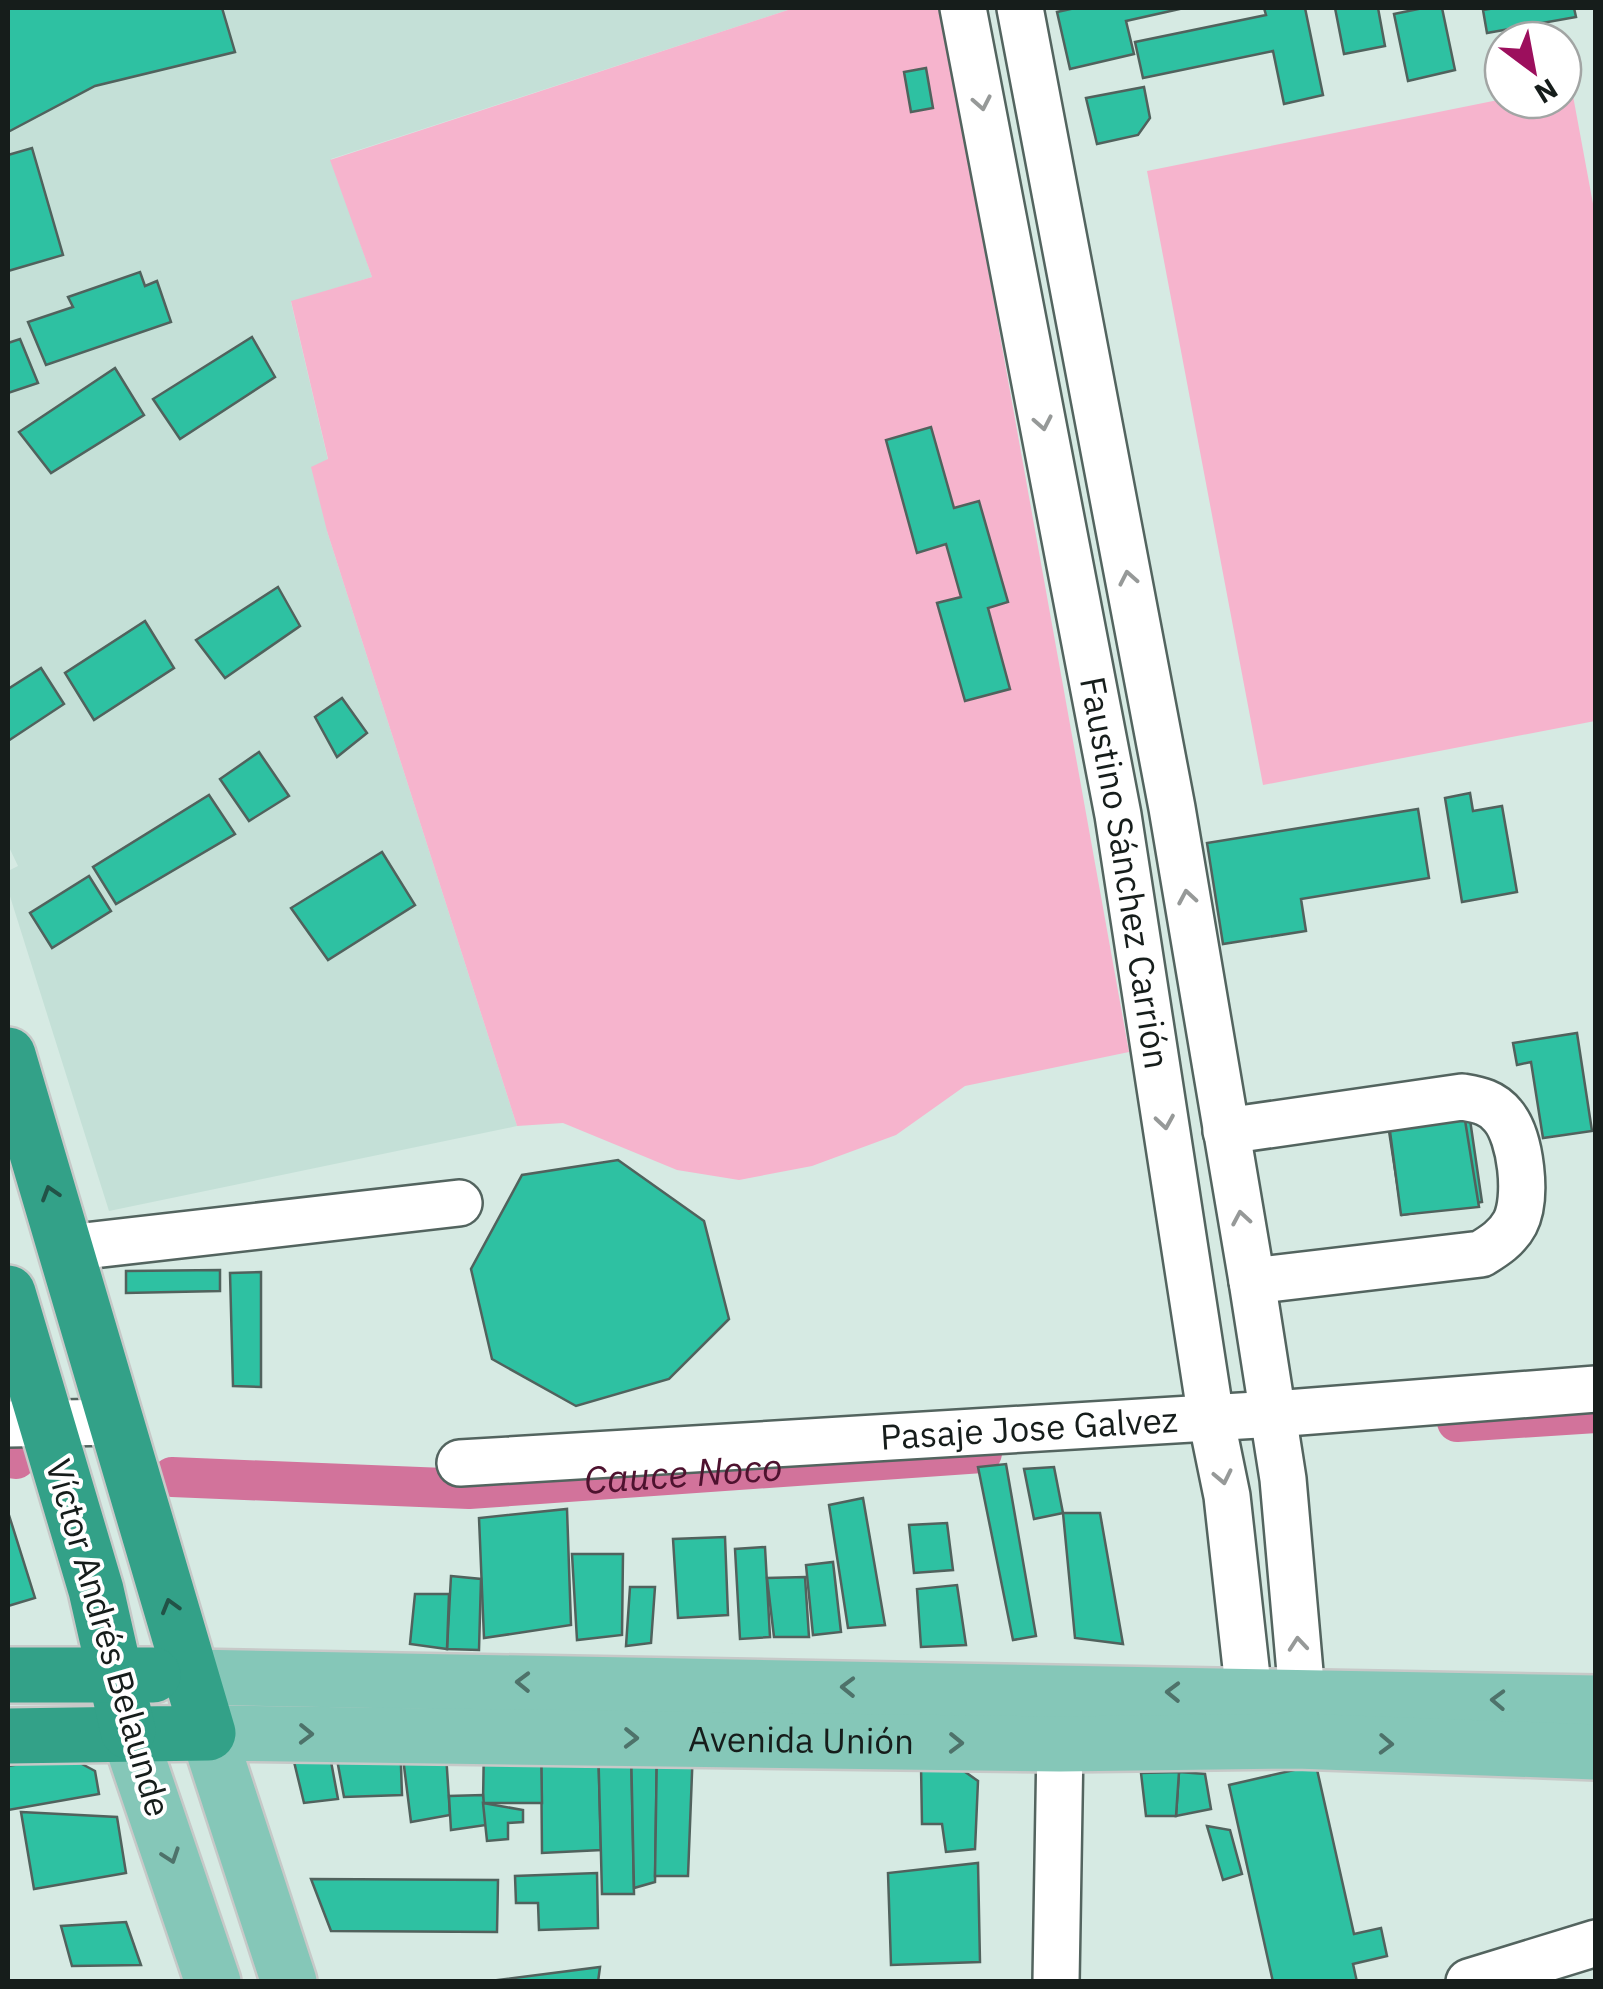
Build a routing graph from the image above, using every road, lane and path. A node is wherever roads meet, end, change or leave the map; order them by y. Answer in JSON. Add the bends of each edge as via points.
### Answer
{"nodes":[{"id":1,"x":964,"y":8,"type":"edge"},
{"id":2,"x":1020,"y":8,"type":"edge"},
{"id":3,"x":1059,"y":214,"type":"junction"},
{"id":4,"x":1004,"y":223,"type":"junction"},
{"id":5,"x":1172,"y":808,"type":"junction"},
{"id":6,"x":1118,"y":815,"type":"junction"},
{"id":7,"x":8,"y":1055,"type":"edge"},
{"id":8,"x":1226,"y":1130,"type":"junction"},
{"id":9,"x":459,"y":1203,"type":"dead end"},
{"id":10,"x":67,"y":1248,"type":"junction"},
{"id":11,"x":1252,"y":1281,"type":"junction"},
{"id":12,"x":8,"y":1293,"type":"edge"},
{"id":13,"x":1596,"y":1388,"type":"edge"},
{"id":14,"x":1274,"y":1414,"type":"junction"},
{"id":15,"x":1211,"y":1418,"type":"junction"},
{"id":16,"x":116,"y":1422,"type":"junction"},
{"id":17,"x":27,"y":1424,"type":"edge"},
{"id":18,"x":460,"y":1462,"type":"dead end"},
{"id":19,"x":116,"y":1672,"type":"junction"},
{"id":20,"x":8,"y":1675,"type":"edge"},
{"id":21,"x":191,"y":1677,"type":"junction"},
{"id":22,"x":1276,"y":1718,"type":"junction"},
{"id":23,"x":128,"y":1731,"type":"junction"},
{"id":24,"x":208,"y":1732,"type":"junction"},
{"id":25,"x":8,"y":1736,"type":"edge"},
{"id":26,"x":1060,"y":1744,"type":"junction"},
{"id":27,"x":1593,"y":1747,"type":"edge"},
{"id":28,"x":1596,"y":1942,"type":"edge"},
{"id":29,"x":213,"y":1982,"type":"edge"},
{"id":30,"x":289,"y":1982,"type":"edge"},
{"id":31,"x":1056,"y":1982,"type":"edge"},
{"id":32,"x":1469,"y":1982,"type":"edge"}],
"edges":[{"from":1,"to":4,"type":"street","name":"Faustino Sánchez Carrión","one_way":true},
{"from":2,"to":3,"type":"street","name":"Faustino Sánchez Carrión"},
{"from":3,"to":4,"type":"street"},
{"from":5,"to":3,"type":"street","name":"Faustino Sánchez Carrión","one_way":true},
{"from":4,"to":6,"type":"street","name":"Faustino Sánchez Carrión","one_way":true},
{"from":5,"to":6,"type":"street"},
{"from":8,"to":5,"type":"street","name":"Faustino Sánchez Carrión","one_way":true},
{"from":6,"to":15,"type":"street","name":"Faustino Sánchez Carrión","one_way":true},
{"from":10,"to":7,"type":"highway","one_way":true},
{"from":11,"to":8,"type":"street","name":"Faustino Sánchez Carrión","one_way":true},
{"from":8,"to":11,"type":"street","via":[[1462,1097],[1488,1102],[1506,1118],[1514,1139],[1522,1198],[1517,1221],[1481,1254]]},
{"from":9,"to":10,"type":"street"},
{"from":10,"to":16,"type":"highway"},
{"from":11,"to":14,"type":"street","name":"Faustino Sánchez Carrión"},
{"from":12,"to":17,"type":"highway","name":"Víctor Andrés Belaunde"},
{"from":13,"to":14,"type":"street","name":"Pasaje Jose Galvez"},
{"from":14,"to":15,"type":"street","name":"Pasaje Jose Galvez"},
{"from":22,"to":14,"type":"street","name":"Faustino Sánchez Carrión","one_way":true},
{"from":15,"to":18,"type":"street","name":"Pasaje Jose Galvez"},
{"from":15,"to":22,"type":"street","name":"Faustino Sánchez Carrión","one_way":true},
{"from":16,"to":17,"type":"street"},
{"from":21,"to":16,"type":"highway","one_way":true},
{"from":17,"to":19,"type":"highway","name":"Víctor Andrés Belaunde"},
{"from":19,"to":20,"type":"highway","name":"Avenida Unión"},
{"from":19,"to":21,"type":"highway","name":"Avenida Unión"},
{"from":19,"to":23,"type":"highway","name":"Víctor Andrés Belaunde"},
{"from":22,"to":21,"type":"main road","name":"Avenida Unión","one_way":true},
{"from":21,"to":24,"type":"highway"},
{"from":22,"to":26,"type":"main road","name":"Avenida Unión"},
{"from":22,"to":27,"type":"main road","name":"Avenida Unión"},
{"from":23,"to":24,"type":"highway","name":"Avenida Unión"},
{"from":23,"to":25,"type":"highway","name":"Avenida Unión"},
{"from":23,"to":29,"type":"main road","name":"Víctor Andrés Belaunde","one_way":true},
{"from":24,"to":26,"type":"main road","name":"Avenida Unión","one_way":true},
{"from":24,"to":30,"type":"main road","name":"Víctor Andrés Belaunde"},
{"from":26,"to":31,"type":"street"},
{"from":28,"to":32,"type":"street"}]}
